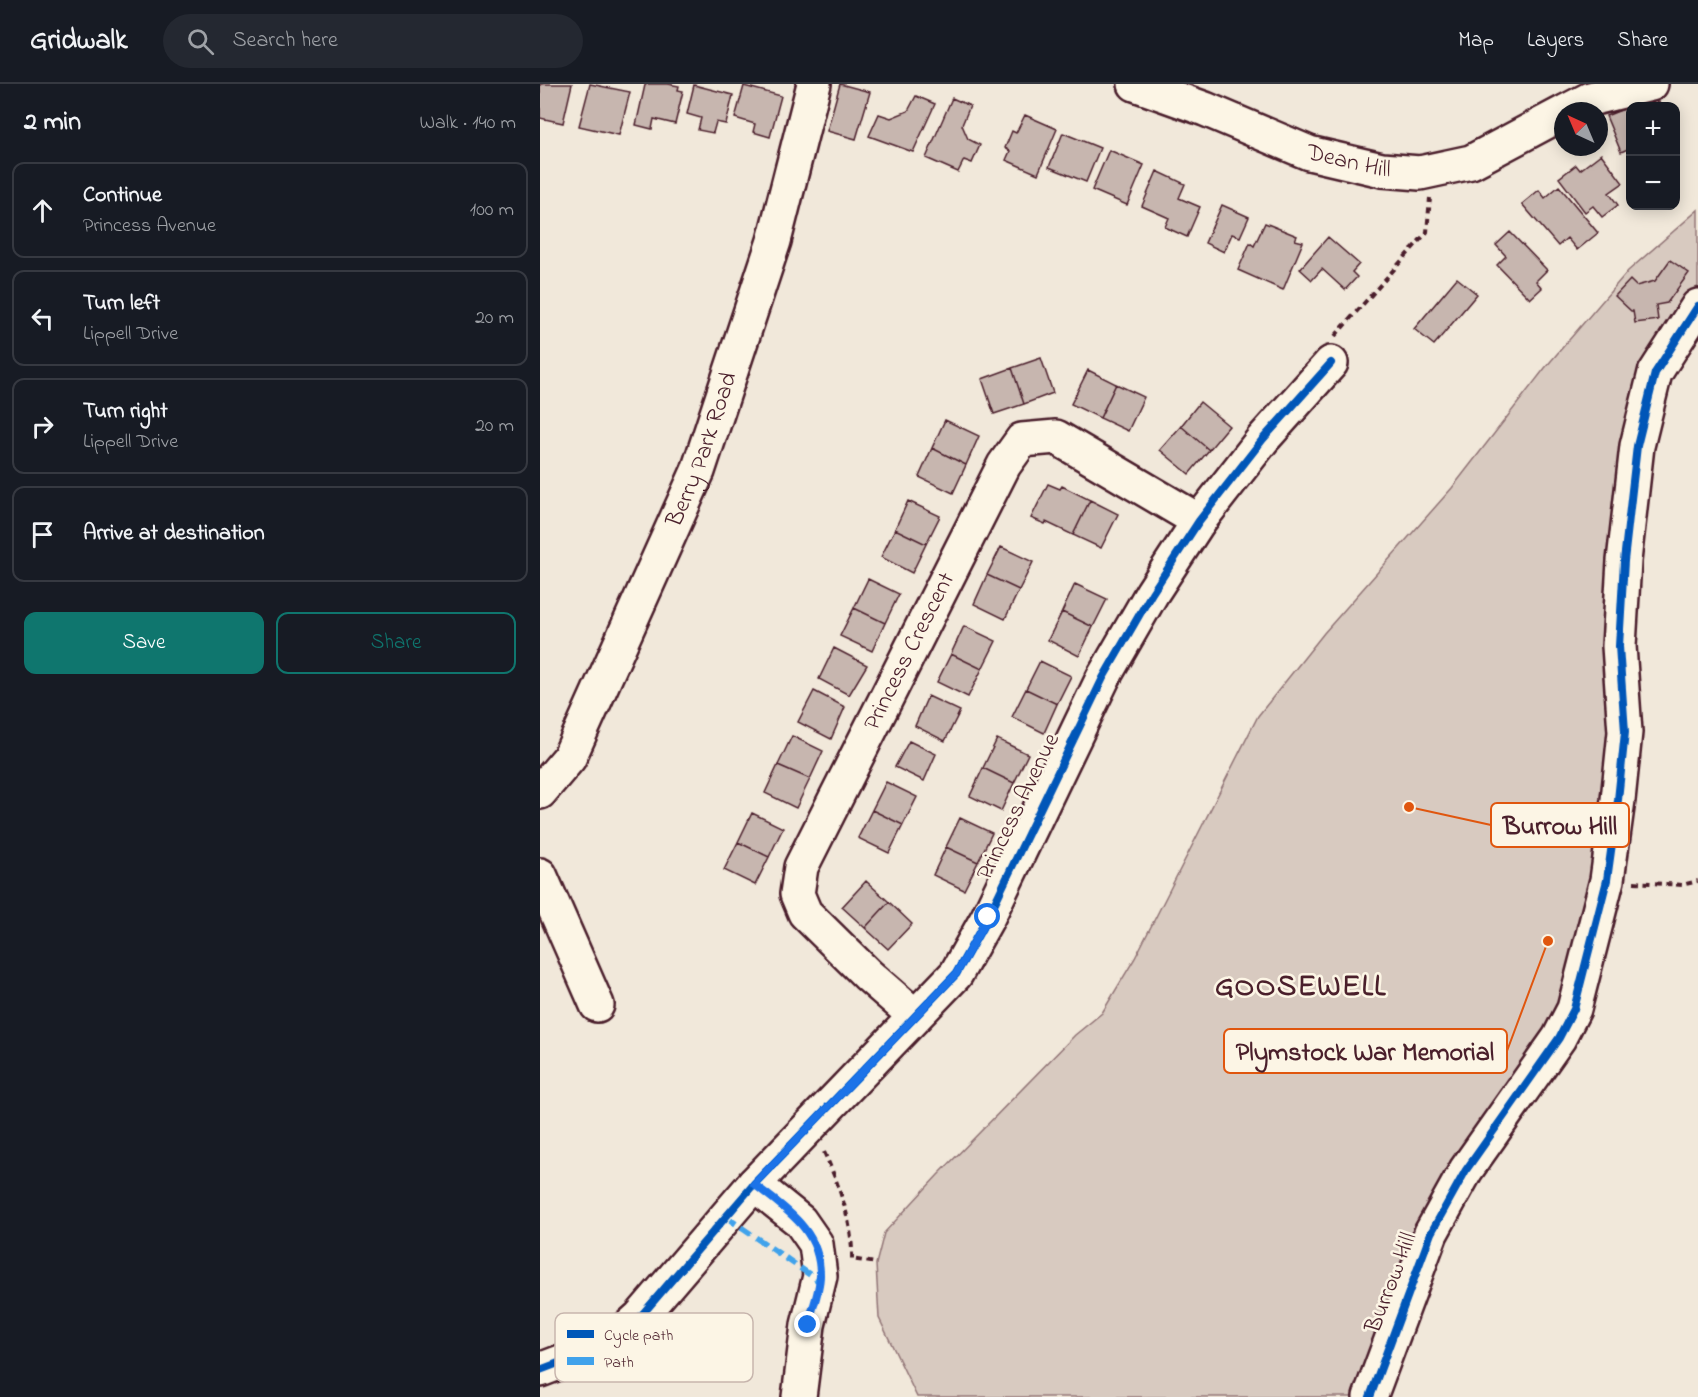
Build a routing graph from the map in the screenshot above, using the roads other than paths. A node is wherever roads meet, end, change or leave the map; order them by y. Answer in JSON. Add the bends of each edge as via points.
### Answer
{"nodes":[{"id":1,"x":814,"y":84,"type":"edge"},
{"id":2,"x":1135,"y":84,"type":"edge"},
{"id":3,"x":1651,"y":84,"type":"edge"},
{"id":4,"x":1584,"y":102,"type":"edge"},
{"id":5,"x":1554,"y":118,"type":"edge"},
{"id":6,"x":1698,"y":306,"type":"edge"},
{"id":7,"x":1325,"y":381,"type":"road end"},
{"id":8,"x":1199,"y":521,"type":"junction"},
{"id":9,"x":540,"y":792,"type":"edge"},
{"id":10,"x":540,"y":875,"type":"edge"},
{"id":11,"x":598,"y":1004,"type":"dead end"},
{"id":12,"x":915,"y":1016,"type":"junction"},
{"id":13,"x":754,"y":1184,"type":"junction"},
{"id":14,"x":643,"y":1313,"type":"edge"},
{"id":15,"x":555,"y":1366,"type":"edge"},
{"id":16,"x":540,"y":1370,"type":"edge"},
{"id":17,"x":799,"y":1397,"type":"edge"},
{"id":18,"x":1370,"y":1397,"type":"edge"}],
"edges":[{"from":1,"to":9,"type":"street","name":"Berry Park Road","via":[[774,240],[698,471],[569,758]]},
{"from":2,"to":5,"type":"street","name":"Dean Hill","via":[[1310,153],[1382,170],[1420,173],[1471,162]]},
{"from":3,"to":4,"type":"street"},
{"from":6,"to":18,"type":"street","name":"Burrow Hill","via":[[1655,373],[1636,446],[1623,561],[1619,646],[1625,732],[1607,880],[1574,1009],[1559,1038],[1466,1170],[1431,1233]]},
{"from":7,"to":8,"type":"street","name":"Princess Avenue","via":[[1263,439]]},
{"from":8,"to":12,"type":"street","name":"Princess Avenue","via":[[1103,678],[988,917],[956,974]]},
{"from":8,"to":12,"type":"street","name":"Princess Crescent","via":[[1056,437],[1022,440],[1004,465],[801,867],[797,894],[805,913]]},
{"from":10,"to":11,"type":"street"},
{"from":12,"to":13,"type":"street","name":"Princess Avenue"},
{"from":13,"to":14,"type":"street","name":"Princess Avenue"},
{"from":13,"to":17,"type":"street","via":[[800,1221],[816,1244],[820,1276],[808,1325]]},
{"from":15,"to":16,"type":"street","name":"Princess Avenue"}]}
